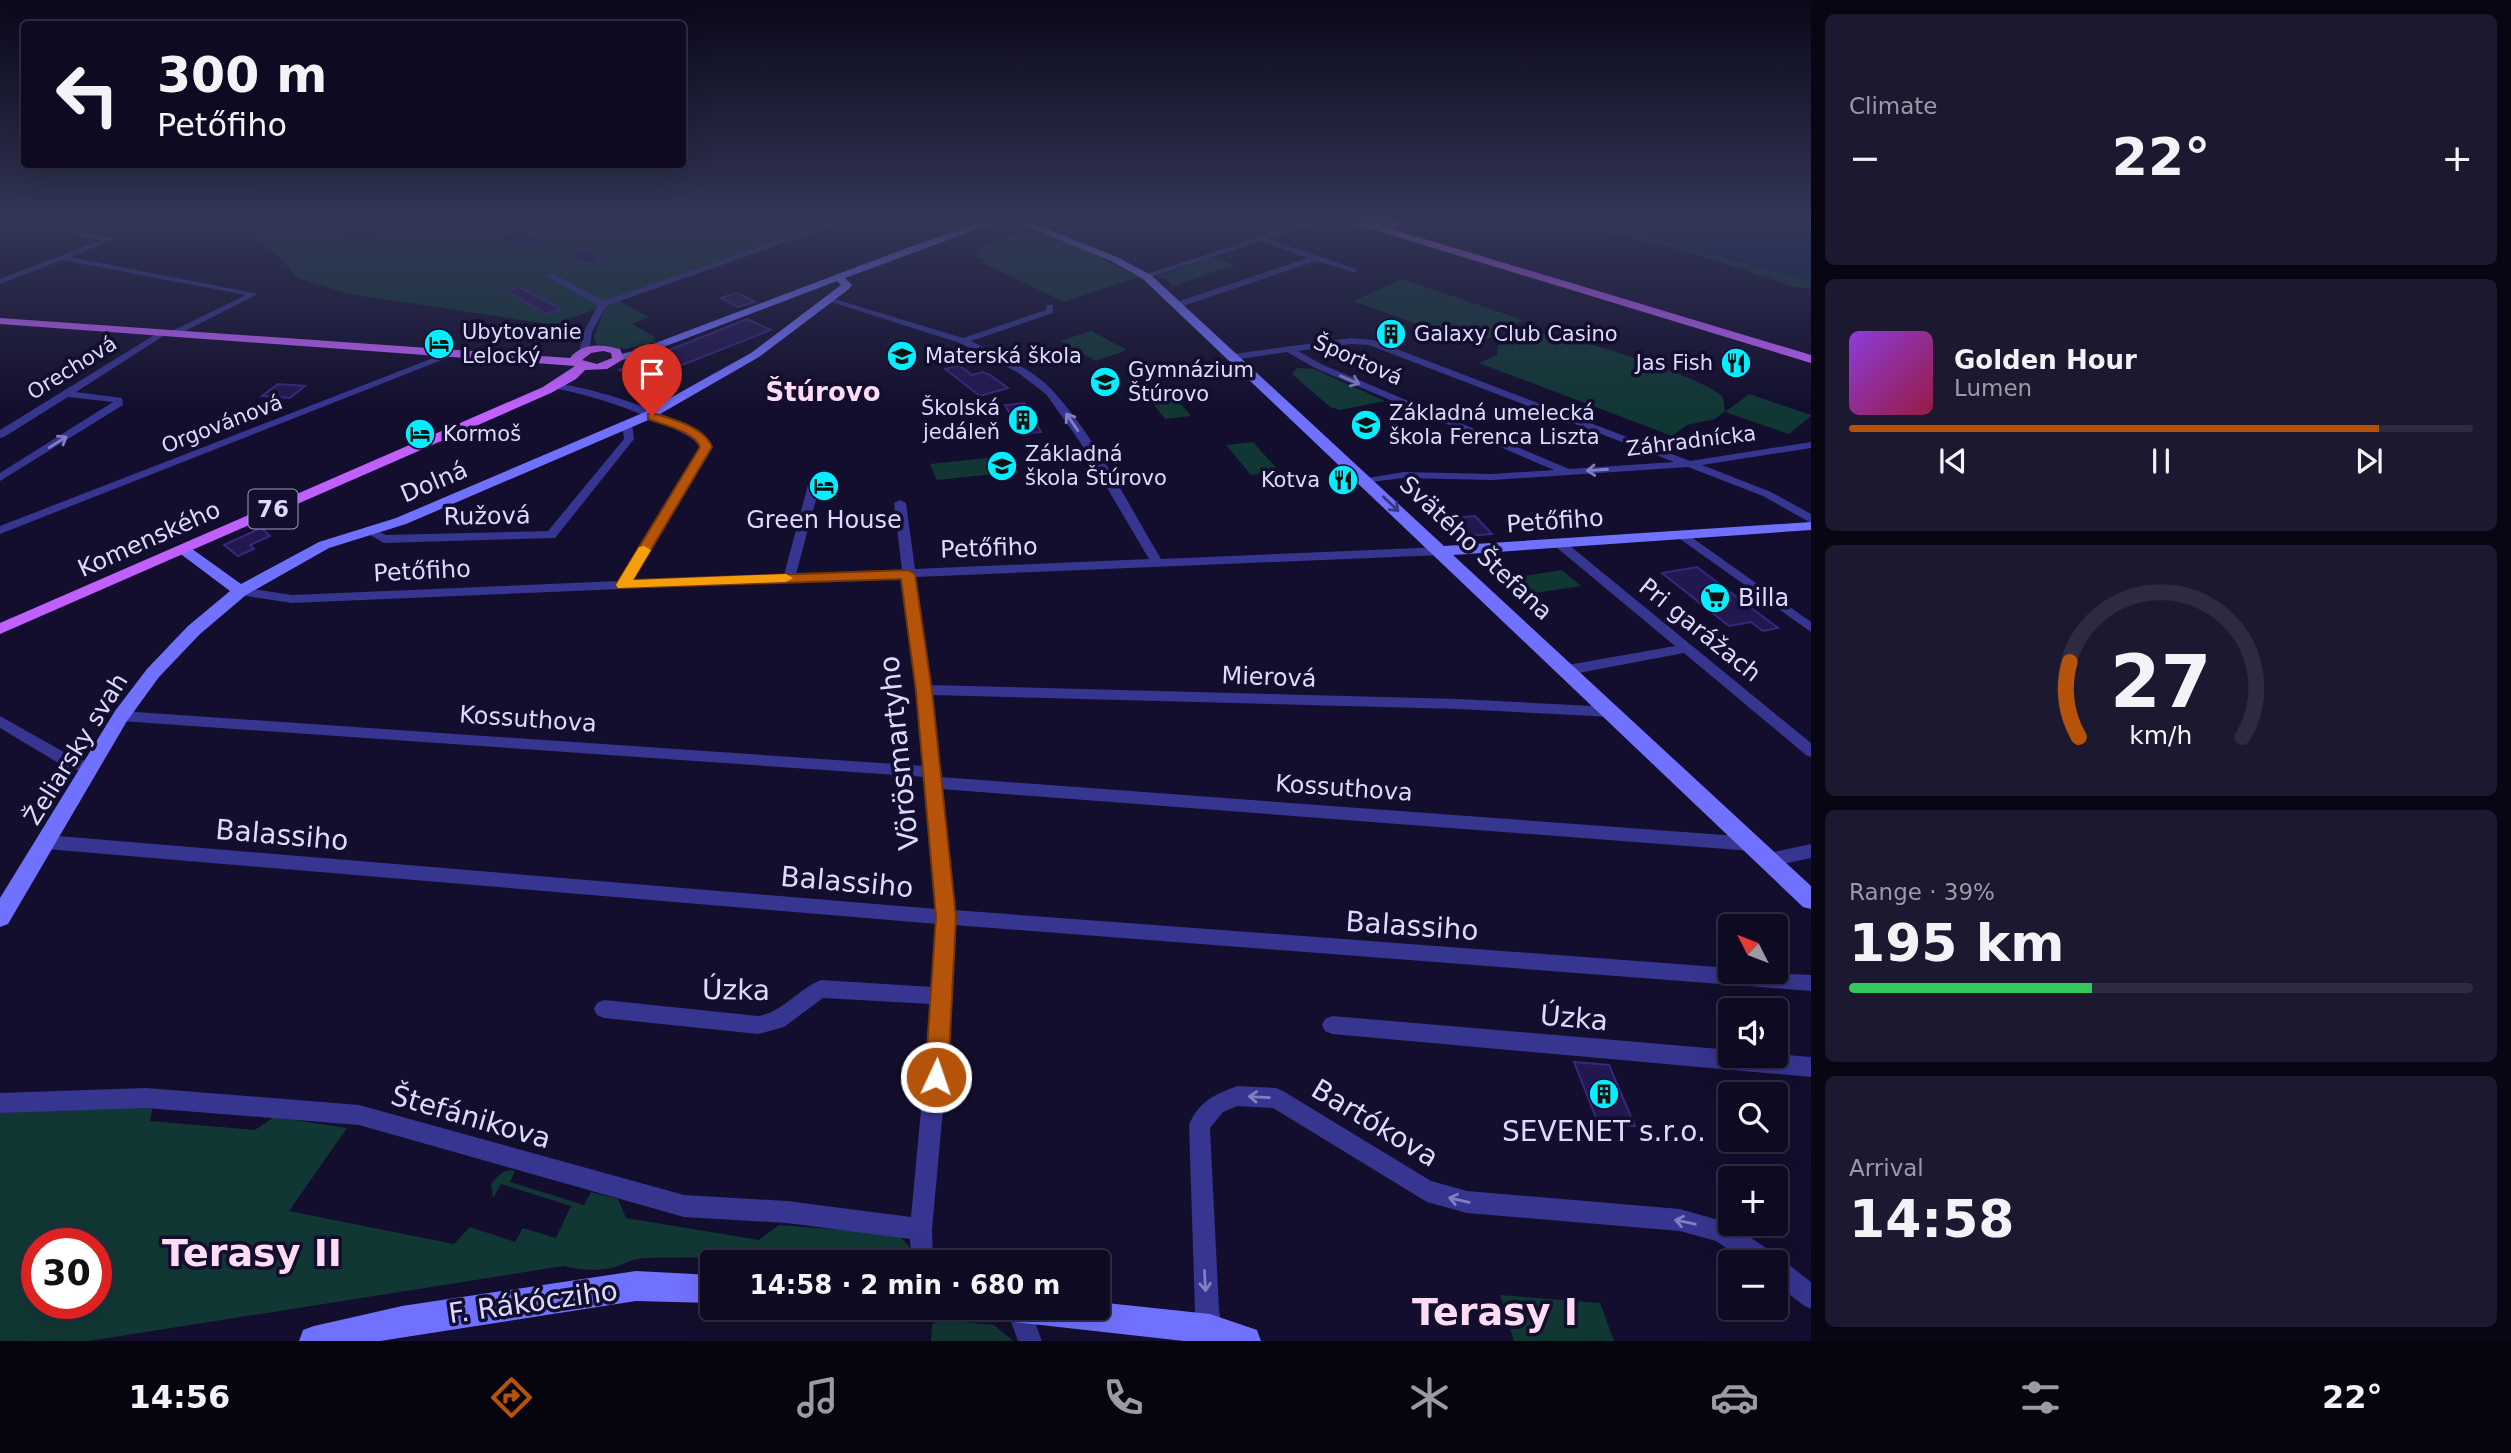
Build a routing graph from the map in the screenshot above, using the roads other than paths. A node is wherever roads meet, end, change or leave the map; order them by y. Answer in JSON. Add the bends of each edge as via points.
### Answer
{"nodes":[{"id":1,"x":193,"y":283,"type":"edge"},
{"id":2,"x":562,"y":283,"type":"edge"},
{"id":3,"x":665,"y":283,"type":"edge"},
{"id":4,"x":823,"y":283,"type":"edge"},
{"id":5,"x":844,"y":283,"type":"edge"},
{"id":6,"x":1152,"y":283,"type":"edge"},
{"id":7,"x":1243,"y":283,"type":"edge"},
{"id":8,"x":1572,"y":283,"type":"edge"},
{"id":9,"x":831,"y":299,"type":"junction"},
{"id":10,"x":603,"y":304,"type":"junction"},
{"id":11,"x":1177,"y":305,"type":"junction"},
{"id":12,"x":1050,"y":307,"type":"dead end"},
{"id":13,"x":0,"y":321,"type":"edge"},
{"id":14,"x":169,"y":334,"type":"junction"},
{"id":15,"x":963,"y":341,"type":"junction"},
{"id":16,"x":1289,"y":350,"type":"junction"},
{"id":17,"x":457,"y":352,"type":"junction"},
{"id":18,"x":617,"y":354,"type":"junction"},
{"id":19,"x":526,"y":357,"type":"junction"},
{"id":20,"x":1233,"y":357,"type":"junction"},
{"id":21,"x":551,"y":359,"type":"junction"},
{"id":22,"x":1811,"y":359,"type":"edge"},
{"id":23,"x":582,"y":363,"type":"junction"},
{"id":24,"x":557,"y":386,"type":"junction"},
{"id":25,"x":66,"y":394,"type":"junction"},
{"id":26,"x":649,"y":415,"type":"junction"},
{"id":27,"x":627,"y":424,"type":"junction"},
{"id":28,"x":0,"y":435,"type":"edge"},
{"id":29,"x":1811,"y":445,"type":"edge"},
{"id":30,"x":1690,"y":464,"type":"junction"},
{"id":31,"x":1565,"y":471,"type":"junction"},
{"id":32,"x":821,"y":474,"type":"dead end"},
{"id":33,"x":0,"y":478,"type":"edge"},
{"id":34,"x":1366,"y":481,"type":"junction"},
{"id":35,"x":900,"y":503,"type":"dead end"},
{"id":36,"x":1811,"y":519,"type":"edge"},
{"id":37,"x":1811,"y":526,"type":"edge"},
{"id":38,"x":0,"y":530,"type":"edge"},
{"id":39,"x":371,"y":532,"type":"junction"},
{"id":40,"x":1684,"y":536,"type":"junction"},
{"id":41,"x":1560,"y":544,"type":"junction"},
{"id":42,"x":183,"y":549,"type":"junction"},
{"id":43,"x":1442,"y":551,"type":"junction"},
{"id":44,"x":1158,"y":564,"type":"junction"},
{"id":45,"x":908,"y":574,"type":"junction"},
{"id":46,"x":789,"y":578,"type":"junction"},
{"id":47,"x":623,"y":585,"type":"junction"},
{"id":48,"x":240,"y":591,"type":"junction"},
{"id":49,"x":1811,"y":628,"type":"edge"},
{"id":50,"x":0,"y":629,"type":"edge"},
{"id":51,"x":1687,"y":648,"type":"junction"},
{"id":52,"x":1568,"y":670,"type":"junction"},
{"id":53,"x":924,"y":691,"type":"junction"},
{"id":54,"x":1612,"y":712,"type":"junction"},
{"id":55,"x":121,"y":716,"type":"junction"},
{"id":56,"x":0,"y":721,"type":"edge"},
{"id":57,"x":1811,"y":751,"type":"edge"},
{"id":58,"x":91,"y":766,"type":"junction"},
{"id":59,"x":932,"y":777,"type":"junction"},
{"id":60,"x":46,"y":842,"type":"junction"},
{"id":61,"x":1752,"y":844,"type":"junction"},
{"id":62,"x":1811,"y":851,"type":"edge"},
{"id":63,"x":1769,"y":860,"type":"junction"},
{"id":64,"x":1811,"y":900,"type":"edge"},
{"id":65,"x":946,"y":917,"type":"junction"},
{"id":66,"x":0,"y":918,"type":"edge"},
{"id":67,"x":1811,"y":983,"type":"edge"},
{"id":68,"x":940,"y":996,"type":"junction"},
{"id":69,"x":604,"y":1009,"type":"dead end"},
{"id":70,"x":1332,"y":1025,"type":"dead end"},
{"id":71,"x":1811,"y":1067,"type":"edge"},
{"id":72,"x":0,"y":1102,"type":"edge"},
{"id":73,"x":921,"y":1229,"type":"junction"},
{"id":74,"x":922,"y":1250,"type":"edge"},
{"id":75,"x":1749,"y":1250,"type":"edge"},
{"id":76,"x":1788,"y":1279,"type":"edge"},
{"id":77,"x":700,"y":1289,"type":"edge"},
{"id":78,"x":1811,"y":1297,"type":"edge"},
{"id":79,"x":1110,"y":1318,"type":"edge"},
{"id":80,"x":1021,"y":1320,"type":"edge"},
{"id":81,"x":1210,"y":1329,"type":"junction"},
{"id":82,"x":314,"y":1341,"type":"edge"},
{"id":83,"x":1030,"y":1341,"type":"edge"},
{"id":84,"x":1246,"y":1341,"type":"edge"}],
"edges":[{"from":1,"to":14,"type":"street","name":"Orechová","via":[[254,294]]},
{"from":2,"to":10,"type":"street"},
{"from":3,"to":10,"type":"street"},
{"from":4,"to":18,"type":"street","via":[[665,343]]},
{"from":5,"to":9,"type":"street","via":[[847,285]]},
{"from":6,"to":11,"type":"street","name":"Svätého Štefana"},
{"from":7,"to":11,"type":"street"},
{"from":8,"to":22,"type":"main road"},
{"from":9,"to":15,"type":"street"},
{"from":9,"to":26,"type":"street","name":"Dolná","via":[[755,355]]},
{"from":10,"to":23,"type":"street","via":[[588,332]]},
{"from":11,"to":20,"type":"street","name":"Svätého Štefana"},
{"from":12,"to":15,"type":"street","via":[[1050,311]]},
{"from":13,"to":14,"type":"main road","number":"76"},
{"from":14,"to":17,"type":"main road","number":"76"},
{"from":14,"to":25,"type":"street","name":"Orechová"},
{"from":44,"to":15,"type":"street","one_way":true,"via":[[1049,392],[1020,370]]},
{"from":16,"to":20,"type":"street"},
{"from":16,"to":30,"type":"street","via":[[1370,342]]},
{"from":16,"to":31,"type":"street","name":"Športová","one_way":true},
{"from":17,"to":19,"type":"main road","number":"76"},
{"from":17,"to":38,"type":"street","name":"Orgovánová"},
{"from":18,"to":23,"type":"main road","number":"76","via":[[609,365]]},
{"from":18,"to":23,"type":"main road","number":"76","via":[[600,348]]},
{"from":19,"to":21,"type":"main road","number":"76"},
{"from":19,"to":23,"type":"main road","number":"76"},
{"from":20,"to":34,"type":"street","name":"Svätého Štefana"},
{"from":21,"to":23,"type":"main road","number":"76"},
{"from":21,"to":24,"type":"main road","via":[[566,368]]},
{"from":23,"to":24,"type":"main road","number":"76"},
{"from":23,"to":26,"type":"street"},
{"from":24,"to":42,"type":"main road","name":"Komenského","number":"76"},
{"from":25,"to":28,"type":"street","name":"Orechová"},
{"from":33,"to":25,"type":"street","one_way":true,"via":[[119,403]]},
{"from":26,"to":27,"type":"street","name":"Dolná"},
{"from":26,"to":47,"type":"street","via":[[694,434],[706,447]]},
{"from":27,"to":39,"type":"street","name":"Dolná"},
{"from":27,"to":39,"type":"street","name":"Ružová","via":[[629,439],[551,535],[384,539]]},
{"from":29,"to":30,"type":"street","name":"Záhradnícka"},
{"from":30,"to":31,"type":"street","name":"Záhradnícka","one_way":true},
{"from":30,"to":36,"type":"street","via":[[1767,494]]},
{"from":31,"to":34,"type":"street","name":"Záhradnícka","via":[[1492,477],[1404,475]]},
{"from":32,"to":46,"type":"street"},
{"from":34,"to":43,"type":"street","name":"Svätého Štefana","one_way":true},
{"from":35,"to":45,"type":"street","name":"Vörösmartyho"},
{"from":37,"to":40,"type":"street","name":"Petőfiho"},
{"from":39,"to":48,"type":"street","name":"Dolná","via":[[324,545]]},
{"from":40,"to":41,"type":"street","name":"Petőfiho"},
{"from":40,"to":49,"type":"street"},
{"from":41,"to":43,"type":"street","name":"Petőfiho"},
{"from":41,"to":51,"type":"street","name":"Pri garážach"},
{"from":42,"to":48,"type":"street","name":"Petőfiho"},
{"from":42,"to":50,"type":"main road","name":"Komenského","number":"76"},
{"from":43,"to":44,"type":"street","name":"Petőfiho"},
{"from":43,"to":52,"type":"street","name":"Svätého Štefana"},
{"from":44,"to":45,"type":"street","name":"Petőfiho"},
{"from":45,"to":46,"type":"street","name":"Petőfiho"},
{"from":45,"to":53,"type":"street","name":"Vörösmartyho"},
{"from":46,"to":47,"type":"street","name":"Petőfiho"},
{"from":47,"to":48,"type":"street","name":"Petőfiho","via":[[292,599]]},
{"from":48,"to":55,"type":"street","name":"Želiarsky svah","via":[[153,673]]},
{"from":51,"to":52,"type":"street"},
{"from":51,"to":57,"type":"street","name":"Pri garážach"},
{"from":52,"to":54,"type":"street","name":"Svätého Štefana"},
{"from":53,"to":54,"type":"street","name":"Mierová"},
{"from":53,"to":59,"type":"street","name":"Vörösmartyho"},
{"from":54,"to":61,"type":"street","name":"Svätého Štefana"},
{"from":55,"to":58,"type":"street","name":"Želiarsky svah"},
{"from":55,"to":59,"type":"street","name":"Kossuthova"},
{"from":56,"to":58,"type":"street","via":[[75,766]]},
{"from":58,"to":60,"type":"street","name":"Želiarsky svah"},
{"from":59,"to":61,"type":"street","name":"Kossuthova"},
{"from":59,"to":65,"type":"street","name":"Vörösmartyho"},
{"from":60,"to":65,"type":"street","name":"Balassiho"},
{"from":60,"to":66,"type":"street","name":"Želiarsky svah"},
{"from":61,"to":63,"type":"street","name":"Svätého Štefana"},
{"from":62,"to":63,"type":"street"},
{"from":63,"to":64,"type":"street","name":"Svätého Štefana"},
{"from":65,"to":67,"type":"street","name":"Balassiho"},
{"from":65,"to":68,"type":"street","name":"Vörösmartyho"},
{"from":68,"to":69,"type":"street","name":"Úzka","via":[[821,989],[782,1019],[758,1025]]},
{"from":68,"to":73,"type":"street","name":"Vörösmartyho"},
{"from":70,"to":71,"type":"street","name":"Úzka"},
{"from":72,"to":73,"type":"street","name":"Štefánikova","via":[[146,1098],[359,1115],[684,1206],[787,1212]]},
{"from":73,"to":74,"type":"street","name":"Vörösmartyho"},
{"from":75,"to":81,"type":"street","name":"Bartókova","one_way":true,"via":[[1721,1231],[1680,1220],[1467,1202],[1427,1191],[1276,1098],[1237,1096],[1216,1104],[1199,1125]]},
{"from":76,"to":78,"type":"street"},
{"from":77,"to":82,"type":"street","name":"F. Rákócziho","via":[[636,1286],[402,1321]]},
{"from":79,"to":81,"type":"street"},
{"from":80,"to":83,"type":"street"},
{"from":81,"to":84,"type":"street"}]}
